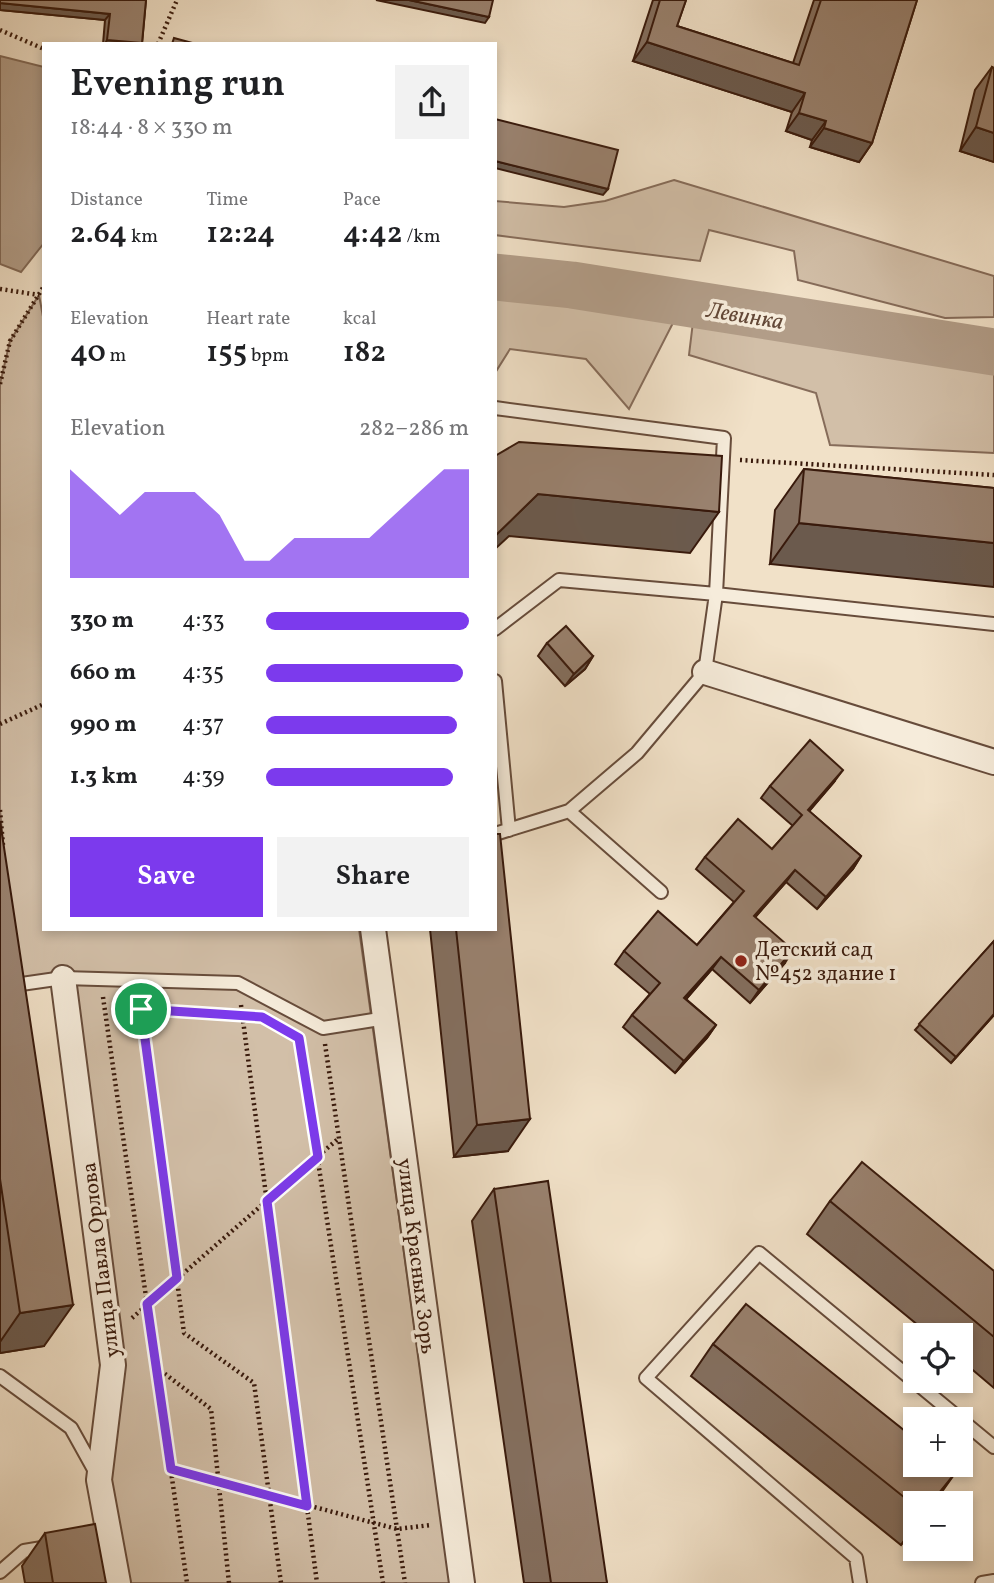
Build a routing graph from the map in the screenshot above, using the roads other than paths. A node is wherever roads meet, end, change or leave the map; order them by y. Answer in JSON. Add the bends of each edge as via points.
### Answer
{"nodes":[{"id":1,"x":497,"y":408,"type":"edge"},
{"id":2,"x":716,"y":594,"type":"junction"},
{"id":3,"x":994,"y":624,"type":"edge"},
{"id":4,"x":497,"y":627,"type":"edge"},
{"id":5,"x":705,"y":672,"type":"junction"},
{"id":6,"x":497,"y":702,"type":"edge"},
{"id":7,"x":994,"y":762,"type":"edge"},
{"id":8,"x":569,"y":811,"type":"junction"},
{"id":9,"x":509,"y":830,"type":"junction"},
{"id":10,"x":497,"y":833,"type":"edge"},
{"id":11,"x":661,"y":892,"type":"dead end"},
{"id":12,"x":373,"y":931,"type":"edge"},
{"id":13,"x":63,"y":978,"type":"junction"},
{"id":14,"x":0,"y":987,"type":"edge"},
{"id":15,"x":386,"y":1018,"type":"junction"},
{"id":16,"x":0,"y":1376,"type":"edge"},
{"id":17,"x":994,"y":1447,"type":"edge"},
{"id":18,"x":99,"y":1480,"type":"junction"},
{"id":19,"x":61,"y":1545,"type":"edge"},
{"id":20,"x":0,"y":1572,"type":"edge"},
{"id":21,"x":994,"y":1581,"type":"edge"},
{"id":22,"x":118,"y":1583,"type":"edge"},
{"id":23,"x":462,"y":1583,"type":"edge"},
{"id":24,"x":860,"y":1583,"type":"edge"},
{"id":25,"x":982,"y":1583,"type":"edge"}],
"edges":[{"from":1,"to":2,"type":"lane","via":[[724,438]]},
{"from":2,"to":3,"type":"lane"},
{"from":2,"to":4,"type":"lane","via":[[559,580]]},
{"from":2,"to":5,"type":"lane"},
{"from":5,"to":7,"type":"street"},
{"from":5,"to":8,"type":"lane","via":[[637,753]]},
{"from":6,"to":9,"type":"lane"},
{"from":8,"to":9,"type":"lane"},
{"from":8,"to":11,"type":"lane"},
{"from":9,"to":10,"type":"lane"},
{"from":12,"to":15,"type":"street","name":"улица Красных Зорь"},
{"from":13,"to":14,"type":"lane"},
{"from":13,"to":15,"type":"lane","via":[[238,983],[323,1028]]},
{"from":13,"to":18,"type":"street","name":"улица Павла Орлова","via":[[113,1365]]},
{"from":15,"to":23,"type":"street","name":"улица Красных Зорь"},
{"from":16,"to":18,"type":"lane","via":[[71,1428]]},
{"from":17,"to":24,"type":"lane","via":[[759,1253],[646,1378],[856,1558]]},
{"from":18,"to":22,"type":"street","name":"улица Павла Орлова","via":[[104,1539]]},
{"from":19,"to":20,"type":"lane","via":[[24,1551]]},
{"from":21,"to":25,"type":"lane"}]}
